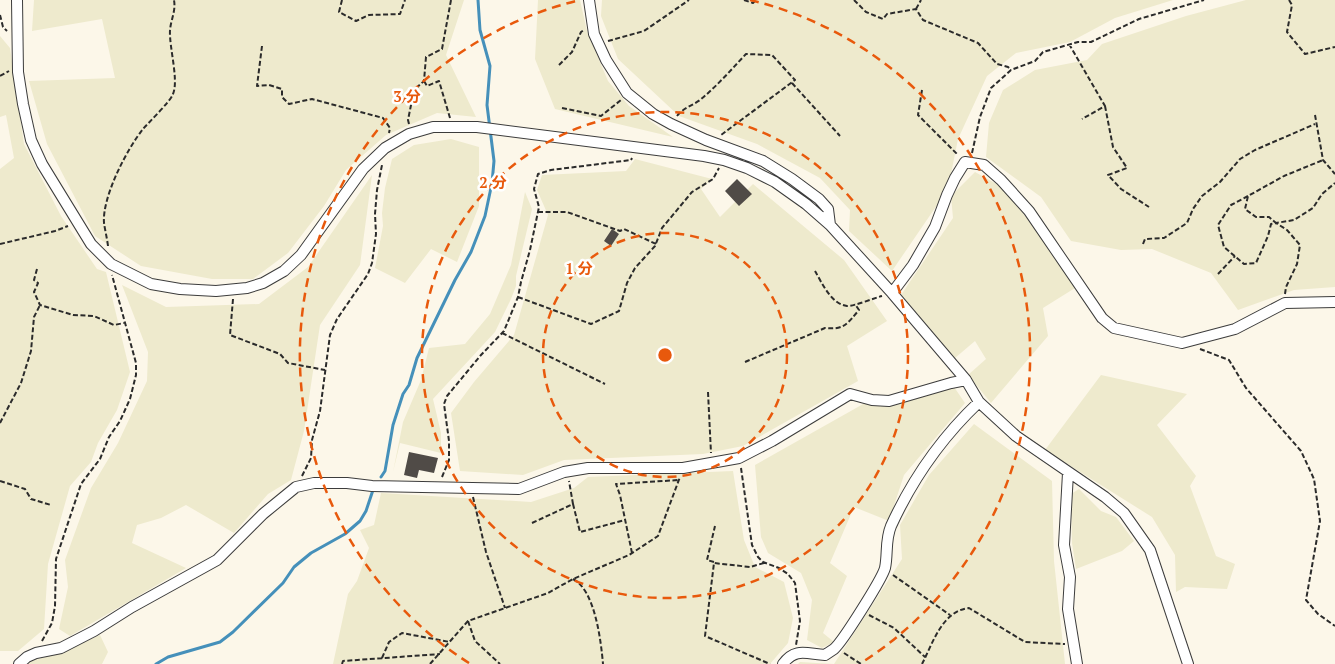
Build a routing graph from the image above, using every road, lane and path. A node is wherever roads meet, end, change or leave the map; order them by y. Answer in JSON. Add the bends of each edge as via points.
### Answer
{"nodes":[{"id":1,"x":18,"y":0,"type":"edge"},
{"id":2,"x":174,"y":0,"type":"edge"},
{"id":3,"x":342,"y":0,"type":"edge"},
{"id":4,"x":405,"y":0,"type":"edge"},
{"id":5,"x":451,"y":0,"type":"edge"},
{"id":6,"x":589,"y":0,"type":"edge"},
{"id":7,"x":689,"y":0,"type":"edge"},
{"id":8,"x":744,"y":0,"type":"edge"},
{"id":9,"x":756,"y":0,"type":"edge"},
{"id":10,"x":854,"y":0,"type":"edge"},
{"id":11,"x":921,"y":0,"type":"edge"},
{"id":12,"x":1204,"y":0,"type":"edge"},
{"id":13,"x":1290,"y":0,"type":"edge"},
{"id":14,"x":916,"y":9,"type":"junction"},
{"id":15,"x":592,"y":25,"type":"junction"},
{"id":16,"x":599,"y":44,"type":"junction"},
{"id":17,"x":1069,"y":44,"type":"junction"},
{"id":18,"x":262,"y":46,"type":"dead end"},
{"id":19,"x":1335,"y":47,"type":"edge"},
{"id":20,"x":559,"y":65,"type":"dead end"},
{"id":21,"x":1011,"y":70,"type":"junction"},
{"id":22,"x":424,"y":81,"type":"junction"},
{"id":23,"x":792,"y":83,"type":"junction"},
{"id":24,"x":922,"y":90,"type":"dead end"},
{"id":25,"x":629,"y":94,"type":"junction"},
{"id":26,"x":1105,"y":106,"type":"junction"},
{"id":27,"x":562,"y":108,"type":"dead end"},
{"id":28,"x":1315,"y":115,"type":"dead end"},
{"id":29,"x":1082,"y":119,"type":"dead end"},
{"id":30,"x":671,"y":124,"type":"junction"},
{"id":31,"x":1315,"y":124,"type":"junction"},
{"id":32,"x":452,"y":127,"type":"junction"},
{"id":33,"x":413,"y":133,"type":"junction"},
{"id":34,"x":840,"y":136,"type":"dead end"},
{"id":35,"x":712,"y":142,"type":"junction"},
{"id":36,"x":636,"y":146,"type":"junction"},
{"id":37,"x":386,"y":148,"type":"junction"},
{"id":38,"x":724,"y":160,"type":"junction"},
{"id":39,"x":1323,"y":160,"type":"junction"},
{"id":40,"x":966,"y":162,"type":"junction"},
{"id":41,"x":382,"y":165,"type":"dead end"},
{"id":42,"x":1335,"y":174,"type":"edge"},
{"id":43,"x":1335,"y":183,"type":"edge"},
{"id":44,"x":1248,"y":196,"type":"junction"},
{"id":45,"x":1149,"y":207,"type":"dead end"},
{"id":46,"x":538,"y":212,"type":"junction"},
{"id":47,"x":1276,"y":222,"type":"junction"},
{"id":48,"x":77,"y":223,"type":"junction"},
{"id":49,"x":830,"y":225,"type":"junction"},
{"id":50,"x":0,"y":244,"type":"edge"},
{"id":51,"x":656,"y":244,"type":"junction"},
{"id":52,"x":1143,"y":244,"type":"dead end"},
{"id":53,"x":108,"y":248,"type":"dead end"},
{"id":54,"x":1235,"y":256,"type":"junction"},
{"id":55,"x":111,"y":264,"type":"junction"},
{"id":56,"x":37,"y":269,"type":"dead end"},
{"id":57,"x":815,"y":271,"type":"dead end"},
{"id":58,"x":1218,"y":274,"type":"dead end"},
{"id":59,"x":233,"y":289,"type":"junction"},
{"id":60,"x":892,"y":293,"type":"junction"},
{"id":61,"x":518,"y":297,"type":"junction"},
{"id":62,"x":1335,"y":302,"type":"edge"},
{"id":63,"x":1285,"y":303,"type":"junction"},
{"id":64,"x":855,"y":304,"type":"junction"},
{"id":65,"x":40,"y":305,"type":"junction"},
{"id":66,"x":124,"y":323,"type":"junction"},
{"id":67,"x":502,"y":333,"type":"junction"},
{"id":68,"x":1182,"y":343,"type":"junction"},
{"id":69,"x":745,"y":362,"type":"dead end"},
{"id":70,"x":325,"y":370,"type":"junction"},
{"id":71,"x":966,"y":380,"type":"junction"},
{"id":72,"x":605,"y":384,"type":"dead end"},
{"id":73,"x":708,"y":392,"type":"dead end"},
{"id":74,"x":979,"y":402,"type":"junction"},
{"id":75,"x":0,"y":410,"type":"edge"},
{"id":76,"x":4,"y":412,"type":"junction"},
{"id":77,"x":0,"y":423,"type":"edge"},
{"id":78,"x":739,"y":458,"type":"junction"},
{"id":79,"x":711,"y":463,"type":"junction"},
{"id":80,"x":684,"y":468,"type":"junction"},
{"id":81,"x":568,"y":472,"type":"junction"},
{"id":82,"x":1068,"y":473,"type":"junction"},
{"id":83,"x":679,"y":480,"type":"junction"},
{"id":84,"x":0,"y":481,"type":"edge"},
{"id":85,"x":443,"y":486,"type":"junction"},
{"id":86,"x":296,"y":487,"type":"junction"},
{"id":87,"x":470,"y":487,"type":"junction"},
{"id":88,"x":573,"y":504,"type":"junction"},
{"id":89,"x":51,"y":505,"type":"dead end"},
{"id":90,"x":625,"y":520,"type":"junction"},
{"id":91,"x":532,"y":523,"type":"dead end"},
{"id":92,"x":715,"y":526,"type":"dead end"},
{"id":93,"x":632,"y":553,"type":"junction"},
{"id":94,"x":717,"y":563,"type":"junction"},
{"id":95,"x":766,"y":563,"type":"junction"},
{"id":96,"x":885,"y":569,"type":"junction"},
{"id":97,"x":572,"y":579,"type":"junction"},
{"id":98,"x":505,"y":608,"type":"junction"},
{"id":99,"x":860,"y":611,"type":"junction"},
{"id":100,"x":950,"y":615,"type":"junction"},
{"id":101,"x":468,"y":621,"type":"junction"},
{"id":102,"x":1335,"y":626,"type":"edge"},
{"id":103,"x":450,"y":642,"type":"junction"},
{"id":104,"x":1073,"y":644,"type":"junction"},
{"id":105,"x":835,"y":648,"type":"junction"},
{"id":106,"x":797,"y":652,"type":"junction"},
{"id":107,"x":36,"y":653,"type":"junction"},
{"id":108,"x":440,"y":654,"type":"junction"},
{"id":109,"x":925,"y":657,"type":"junction"},
{"id":110,"x":382,"y":658,"type":"junction"},
{"id":111,"x":19,"y":664,"type":"edge"},
{"id":112,"x":342,"y":664,"type":"edge"},
{"id":113,"x":430,"y":664,"type":"edge"},
{"id":114,"x":500,"y":664,"type":"edge"},
{"id":115,"x":603,"y":664,"type":"edge"},
{"id":116,"x":770,"y":664,"type":"edge"},
{"id":117,"x":783,"y":664,"type":"edge"},
{"id":118,"x":861,"y":664,"type":"edge"},
{"id":119,"x":922,"y":664,"type":"edge"},
{"id":120,"x":1077,"y":664,"type":"edge"},
{"id":121,"x":1188,"y":664,"type":"edge"}],
"edges":[{"from":1,"to":48,"type":"street","via":[[18,72],[31,140]]},
{"from":2,"to":53,"type":"path","via":[[170,29],[173,94],[142,131],[118,170],[105,208]]},
{"from":3,"to":4,"type":"path","via":[[339,12],[356,21],[369,15],[400,14]]},
{"from":5,"to":22,"type":"path","via":[[442,49],[426,57]]},
{"from":6,"to":15,"type":"street"},
{"from":7,"to":16,"type":"path","via":[[644,31]]},
{"from":8,"to":9,"type":"path","via":[[753,4]]},
{"from":10,"to":14,"type":"path","via":[[866,12],[883,18],[887,14]]},
{"from":11,"to":14,"type":"path"},
{"from":12,"to":17,"type":"path","via":[[1139,20],[1091,42]]},
{"from":13,"to":19,"type":"path","via":[[1287,32],[1305,54]]},
{"from":14,"to":21,"type":"path","via":[[923,20],[978,43],[996,64]]},
{"from":15,"to":16,"type":"street"},
{"from":15,"to":20,"type":"path","via":[[581,32],[572,52]]},
{"from":16,"to":25,"type":"street"},
{"from":17,"to":21,"type":"path","via":[[1043,52],[1035,61]]},
{"from":17,"to":26,"type":"path"},
{"from":18,"to":37,"type":"path","via":[[257,86],[282,89],[282,97],[290,104],[312,99],[383,118],[390,128]]},
{"from":21,"to":40,"type":"path","via":[[991,88],[980,117],[973,151]]},
{"from":22,"to":32,"type":"path","via":[[427,86],[439,81]]},
{"from":22,"to":33,"type":"path","via":[[414,90],[408,120]]},
{"from":23,"to":30,"type":"path","via":[[795,80],[772,55],[746,54],[721,81],[682,110]]},
{"from":23,"to":34,"type":"path"},
{"from":23,"to":35,"type":"path"},
{"from":24,"to":40,"type":"path","via":[[918,115]]},
{"from":25,"to":27,"type":"path","via":[[601,116]]},
{"from":25,"to":30,"type":"street"},
{"from":26,"to":29,"type":"path"},
{"from":26,"to":45,"type":"path","via":[[1113,147],[1126,168],[1108,175],[1120,188]]},
{"from":28,"to":31,"type":"path"},
{"from":30,"to":35,"type":"street"},
{"from":31,"to":39,"type":"path"},
{"from":31,"to":52,"type":"path","via":[[1240,159],[1220,182],[1202,196],[1187,223],[1164,238],[1145,239]]},
{"from":32,"to":33,"type":"street","via":[[434,127]]},
{"from":32,"to":36,"type":"street"},
{"from":33,"to":37,"type":"street"},
{"from":35,"to":49,"type":"street","via":[[763,161],[792,179],[828,209]]},
{"from":36,"to":38,"type":"street"},
{"from":36,"to":46,"type":"path","via":[[631,160],[538,174],[534,189]]},
{"from":37,"to":59,"type":"street","via":[[363,169],[301,254],[284,271],[263,283]]},
{"from":38,"to":49,"type":"street","via":[[776,182]]},
{"from":38,"to":51,"type":"path","via":[[713,179],[692,192],[669,217]]},
{"from":39,"to":42,"type":"path"},
{"from":39,"to":44,"type":"path"},
{"from":40,"to":60,"type":"street","via":[[955,178],[935,227]]},
{"from":40,"to":68,"type":"street","via":[[984,164],[1029,211],[1102,318],[1114,328]]},
{"from":41,"to":70,"type":"path","via":[[372,263],[333,327]]},
{"from":43,"to":47,"type":"path","via":[[1313,208],[1294,220]]},
{"from":44,"to":47,"type":"path","via":[[1244,209],[1256,217],[1269,217]]},
{"from":44,"to":54,"type":"path","via":[[1232,205],[1218,225],[1224,247]]},
{"from":46,"to":51,"type":"path","via":[[567,212],[620,231],[624,229]]},
{"from":46,"to":61,"type":"path"},
{"from":47,"to":54,"type":"path","via":[[1271,224],[1256,264],[1244,264]]},
{"from":47,"to":63,"type":"path","via":[[1300,245],[1297,264],[1286,286]]},
{"from":48,"to":50,"type":"path"},
{"from":48,"to":55,"type":"street","via":[[91,244]]},
{"from":49,"to":60,"type":"street"},
{"from":51,"to":61,"type":"path","via":[[635,268],[627,283],[620,311],[591,324]]},
{"from":54,"to":58,"type":"path"},
{"from":55,"to":59,"type":"street","via":[[151,284],[180,289]]},
{"from":55,"to":66,"type":"path"},
{"from":56,"to":65,"type":"path","via":[[34,280],[38,283],[34,292]]},
{"from":57,"to":64,"type":"path","via":[[829,294],[840,303]]},
{"from":59,"to":70,"type":"path","via":[[230,335],[280,354],[288,363]]},
{"from":60,"to":64,"type":"path"},
{"from":60,"to":71,"type":"street"},
{"from":61,"to":67,"type":"path"},
{"from":62,"to":63,"type":"street"},
{"from":63,"to":68,"type":"street","via":[[1235,329]]},
{"from":64,"to":69,"type":"path","via":[[859,310],[846,326],[825,328]]},
{"from":65,"to":66,"type":"path","via":[[73,315],[94,316],[114,325]]},
{"from":65,"to":76,"type":"path","via":[[34,317],[31,351],[21,383]]},
{"from":66,"to":107,"type":"path","via":[[136,363],[130,399],[100,460],[81,484],[56,558],[52,623]]},
{"from":67,"to":72,"type":"path"},
{"from":67,"to":85,"type":"path","via":[[447,396],[444,404],[449,460],[442,477]]},
{"from":68,"to":102,"type":"path","via":[[1228,360],[1246,388],[1301,451],[1314,479],[1320,521],[1306,600]]},
{"from":70,"to":86,"type":"path","via":[[310,458]]},
{"from":71,"to":74,"type":"street"},
{"from":71,"to":78,"type":"street","via":[[889,402],[850,394]]},
{"from":73,"to":79,"type":"path"},
{"from":74,"to":82,"type":"street","via":[[1016,436]]},
{"from":74,"to":96,"type":"street","via":[[960,420],[917,475],[890,528]]},
{"from":75,"to":76,"type":"path"},
{"from":76,"to":77,"type":"path"},
{"from":78,"to":79,"type":"street"},
{"from":78,"to":95,"type":"path","via":[[752,545],[758,557]]},
{"from":79,"to":80,"type":"street"},
{"from":80,"to":81,"type":"street","via":[[588,468]]},
{"from":80,"to":83,"type":"path"},
{"from":81,"to":87,"type":"street","via":[[519,489]]},
{"from":81,"to":88,"type":"path"},
{"from":82,"to":104,"type":"street","via":[[1064,545],[1069,567],[1068,609]]},
{"from":82,"to":121,"type":"street","via":[[1124,513],[1150,550]]},
{"from":83,"to":90,"type":"path","via":[[616,484]]},
{"from":83,"to":93,"type":"path","via":[[658,536]]},
{"from":84,"to":89,"type":"path","via":[[25,489],[31,499]]},
{"from":85,"to":86,"type":"street","via":[[314,483]]},
{"from":85,"to":87,"type":"street"},
{"from":86,"to":107,"type":"street","via":[[263,514],[217,560],[61,648]]},
{"from":87,"to":98,"type":"path","via":[[486,552]]},
{"from":88,"to":90,"type":"path","via":[[580,532]]},
{"from":88,"to":91,"type":"path"},
{"from":90,"to":93,"type":"path"},
{"from":92,"to":94,"type":"path","via":[[707,560]]},
{"from":93,"to":97,"type":"path"},
{"from":94,"to":95,"type":"path","via":[[750,567]]},
{"from":94,"to":116,"type":"path","via":[[714,563],[705,636]]},
{"from":95,"to":106,"type":"path","via":[[788,574],[795,583],[800,621]]},
{"from":96,"to":99,"type":"street"},
{"from":96,"to":100,"type":"path"},
{"from":97,"to":98,"type":"path","via":[[548,593]]},
{"from":97,"to":115,"type":"path","via":[[580,583],[596,616]]},
{"from":98,"to":101,"type":"path"},
{"from":99,"to":105,"type":"street"},
{"from":99,"to":109,"type":"path","via":[[894,628]]},
{"from":100,"to":104,"type":"path","via":[[969,608],[1025,642]]},
{"from":100,"to":109,"type":"path"},
{"from":101,"to":103,"type":"path"},
{"from":101,"to":114,"type":"path","via":[[475,641]]},
{"from":103,"to":108,"type":"path"},
{"from":103,"to":110,"type":"path","via":[[402,633],[389,642]]},
{"from":104,"to":120,"type":"street"},
{"from":105,"to":106,"type":"street","via":[[825,655]]},
{"from":105,"to":118,"type":"path"},
{"from":106,"to":117,"type":"street"},
{"from":107,"to":111,"type":"street"},
{"from":108,"to":110,"type":"path"},
{"from":108,"to":113,"type":"path"},
{"from":109,"to":119,"type":"path"},
{"from":110,"to":112,"type":"path","via":[[343,661]]}]}
